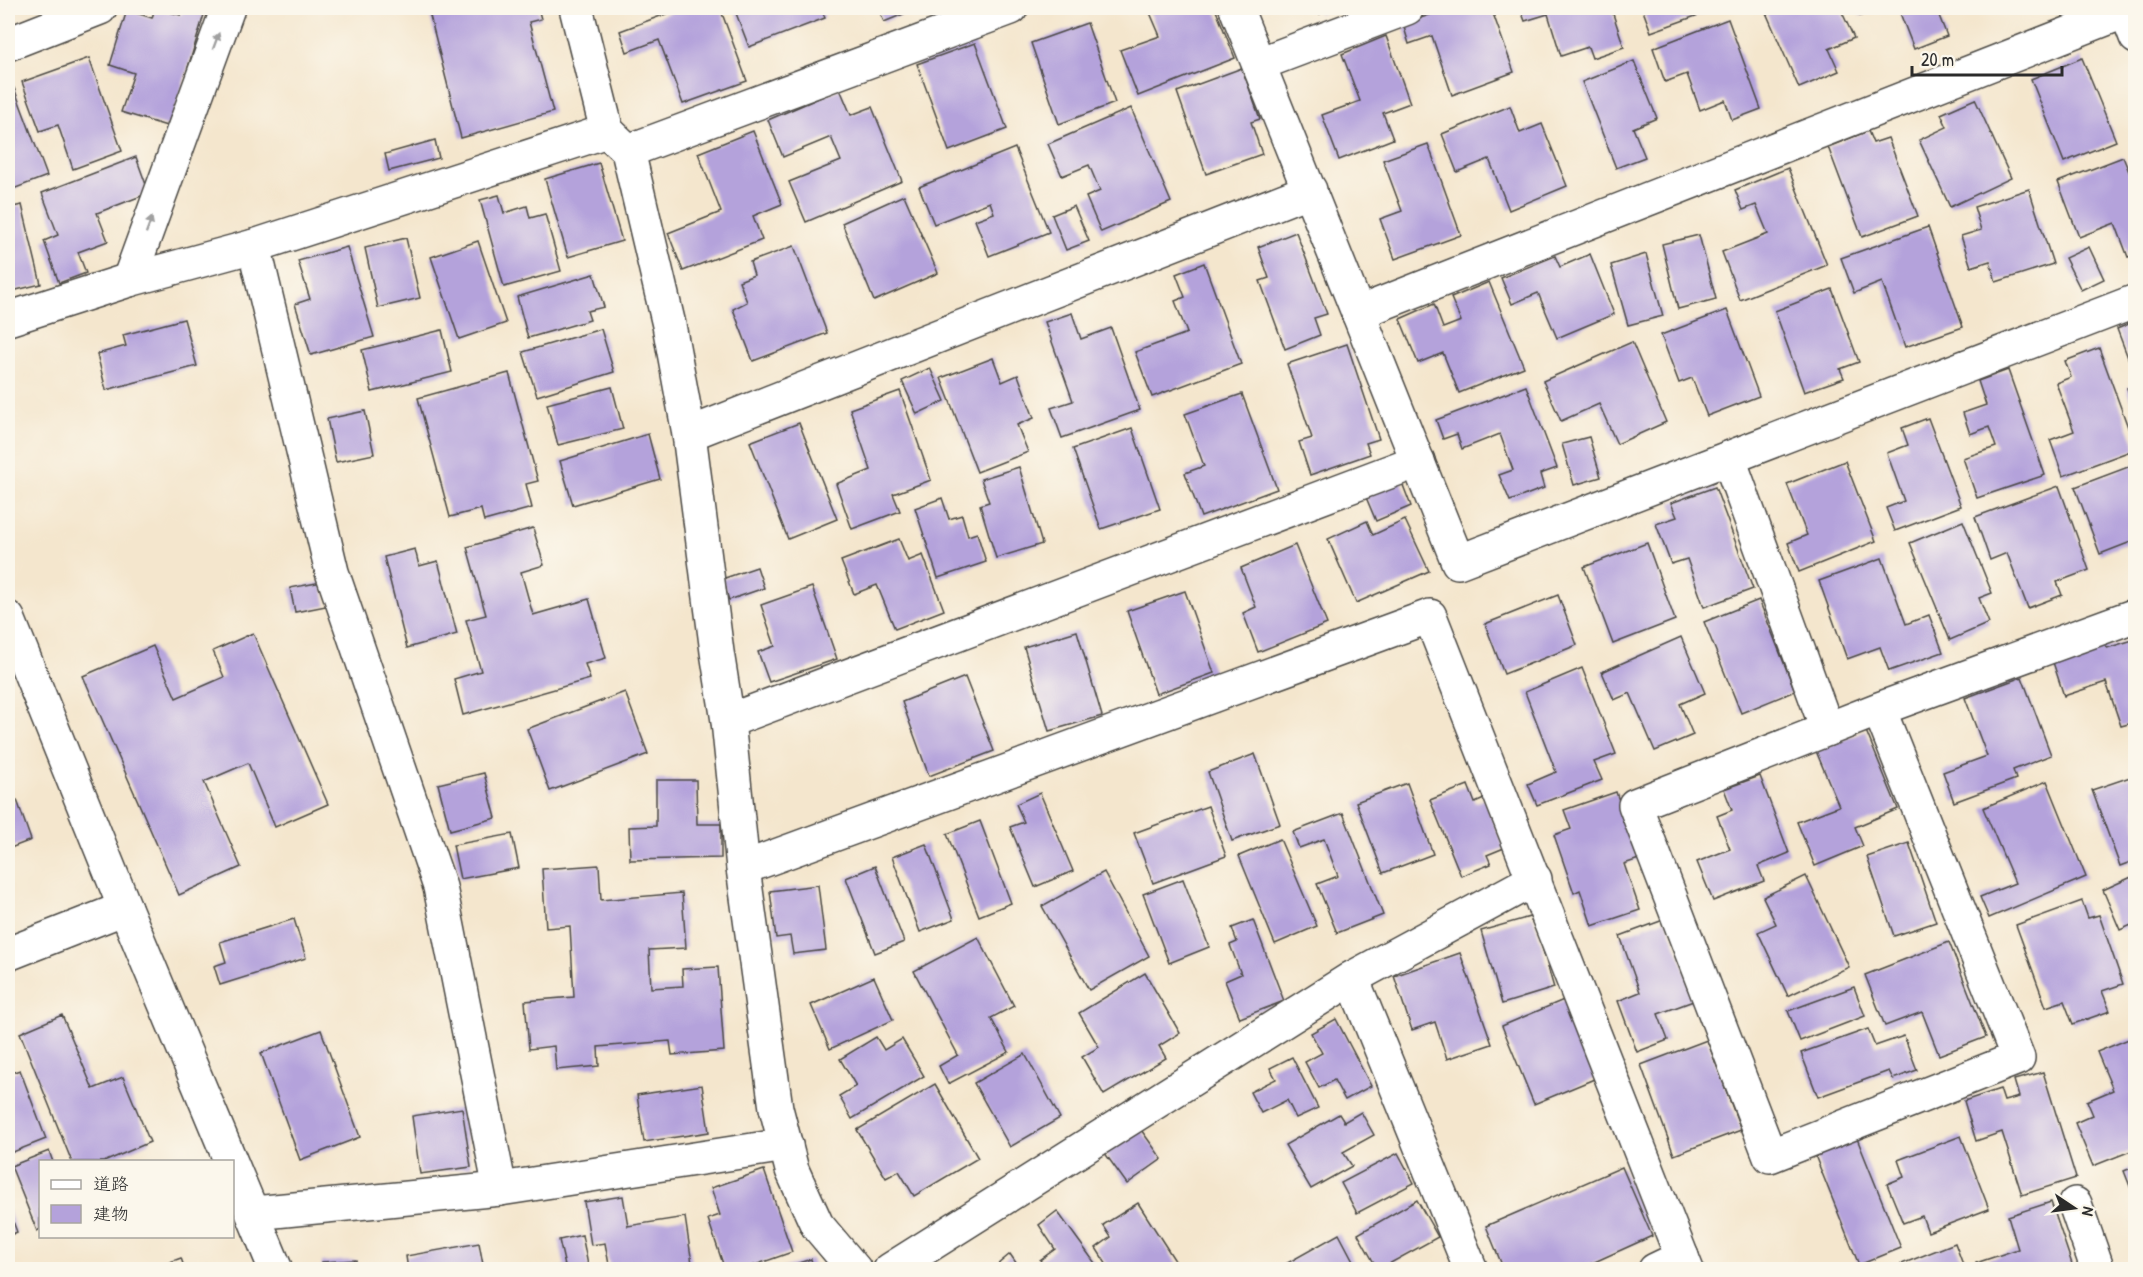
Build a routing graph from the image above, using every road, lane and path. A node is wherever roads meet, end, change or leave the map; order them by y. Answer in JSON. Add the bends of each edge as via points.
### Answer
{"nodes":[{"id":1,"x":100,"y":8,"type":"edge"},
{"id":2,"x":228,"y":8,"type":"edge"},
{"id":3,"x":576,"y":8,"type":"edge"},
{"id":4,"x":1011,"y":8,"type":"edge"},
{"id":5,"x":1236,"y":8,"type":"edge"},
{"id":6,"x":1407,"y":8,"type":"edge"},
{"id":7,"x":2129,"y":19,"type":"edge"},
{"id":8,"x":8,"y":44,"type":"edge"},
{"id":9,"x":1259,"y":64,"type":"junction"},
{"id":10,"x":617,"y":141,"type":"junction"},
{"id":11,"x":1310,"y":190,"type":"junction"},
{"id":12,"x":254,"y":246,"type":"junction"},
{"id":13,"x":129,"y":279,"type":"junction"},
{"id":14,"x":2136,"y":301,"type":"edge"},
{"id":15,"x":1358,"y":313,"type":"junction"},
{"id":16,"x":8,"y":319,"type":"edge"},
{"id":17,"x":689,"y":434,"type":"junction"},
{"id":18,"x":1729,"y":459,"type":"junction"},
{"id":19,"x":1418,"y":461,"type":"junction"},
{"id":20,"x":2136,"y":615,"type":"edge"},
{"id":21,"x":10,"y":633,"type":"edge"},
{"id":22,"x":1879,"y":708,"type":"junction"},
{"id":23,"x":728,"y":721,"type":"junction"},
{"id":24,"x":1827,"y":729,"type":"junction"},
{"id":25,"x":743,"y":868,"type":"junction"},
{"id":26,"x":1535,"y":879,"type":"junction"},
{"id":27,"x":125,"y":908,"type":"junction"},
{"id":28,"x":8,"y":954,"type":"edge"},
{"id":29,"x":1352,"y":978,"type":"junction"},
{"id":30,"x":786,"y":1145,"type":"junction"},
{"id":31,"x":232,"y":1160,"type":"edge"},
{"id":32,"x":234,"y":1166,"type":"edge"},
{"id":33,"x":500,"y":1189,"type":"junction"},
{"id":34,"x":2075,"y":1204,"type":"dead end"},
{"id":35,"x":254,"y":1213,"type":"junction"},
{"id":36,"x":1675,"y":1265,"type":"edge"},
{"id":37,"x":276,"y":1269,"type":"edge"},
{"id":38,"x":855,"y":1269,"type":"edge"},
{"id":39,"x":890,"y":1269,"type":"edge"},
{"id":40,"x":1471,"y":1269,"type":"edge"},
{"id":41,"x":2098,"y":1269,"type":"edge"}],
"edges":[{"from":1,"to":8,"type":"street"},
{"from":13,"to":2,"type":"street","one_way":true},
{"from":3,"to":10,"type":"street"},
{"from":4,"to":10,"type":"street"},
{"from":5,"to":9,"type":"street"},
{"from":6,"to":9,"type":"street"},
{"from":7,"to":15,"type":"street"},
{"from":9,"to":11,"type":"street"},
{"from":10,"to":12,"type":"street"},
{"from":10,"to":17,"type":"street","via":[[669,325]]},
{"from":11,"to":15,"type":"street"},
{"from":11,"to":17,"type":"street"},
{"from":12,"to":13,"type":"street"},
{"from":12,"to":33,"type":"street","via":[[332,572],[440,887]]},
{"from":13,"to":16,"type":"street"},
{"from":14,"to":18,"type":"street"},
{"from":15,"to":19,"type":"street"},
{"from":17,"to":23,"type":"street"},
{"from":18,"to":19,"type":"street","via":[[1458,562]]},
{"from":18,"to":24,"type":"street"},
{"from":19,"to":23,"type":"street"},
{"from":20,"to":22,"type":"street"},
{"from":21,"to":27,"type":"street"},
{"from":22,"to":24,"type":"street"},
{"from":22,"to":24,"type":"street","via":[[2018,1058],[1770,1156],[1635,805]]},
{"from":23,"to":25,"type":"street"},
{"from":25,"to":26,"type":"street","via":[[1430,616]]},
{"from":25,"to":30,"type":"street","via":[[776,1108]]},
{"from":26,"to":29,"type":"street"},
{"from":26,"to":36,"type":"street"},
{"from":27,"to":28,"type":"street"},
{"from":27,"to":31,"type":"street"},
{"from":29,"to":39,"type":"street"},
{"from":29,"to":40,"type":"street"},
{"from":30,"to":33,"type":"street"},
{"from":30,"to":38,"type":"street","via":[[792,1170],[817,1225]]},
{"from":32,"to":35,"type":"street"},
{"from":33,"to":35,"type":"street"},
{"from":34,"to":41,"type":"street"},
{"from":35,"to":37,"type":"street"}]}
